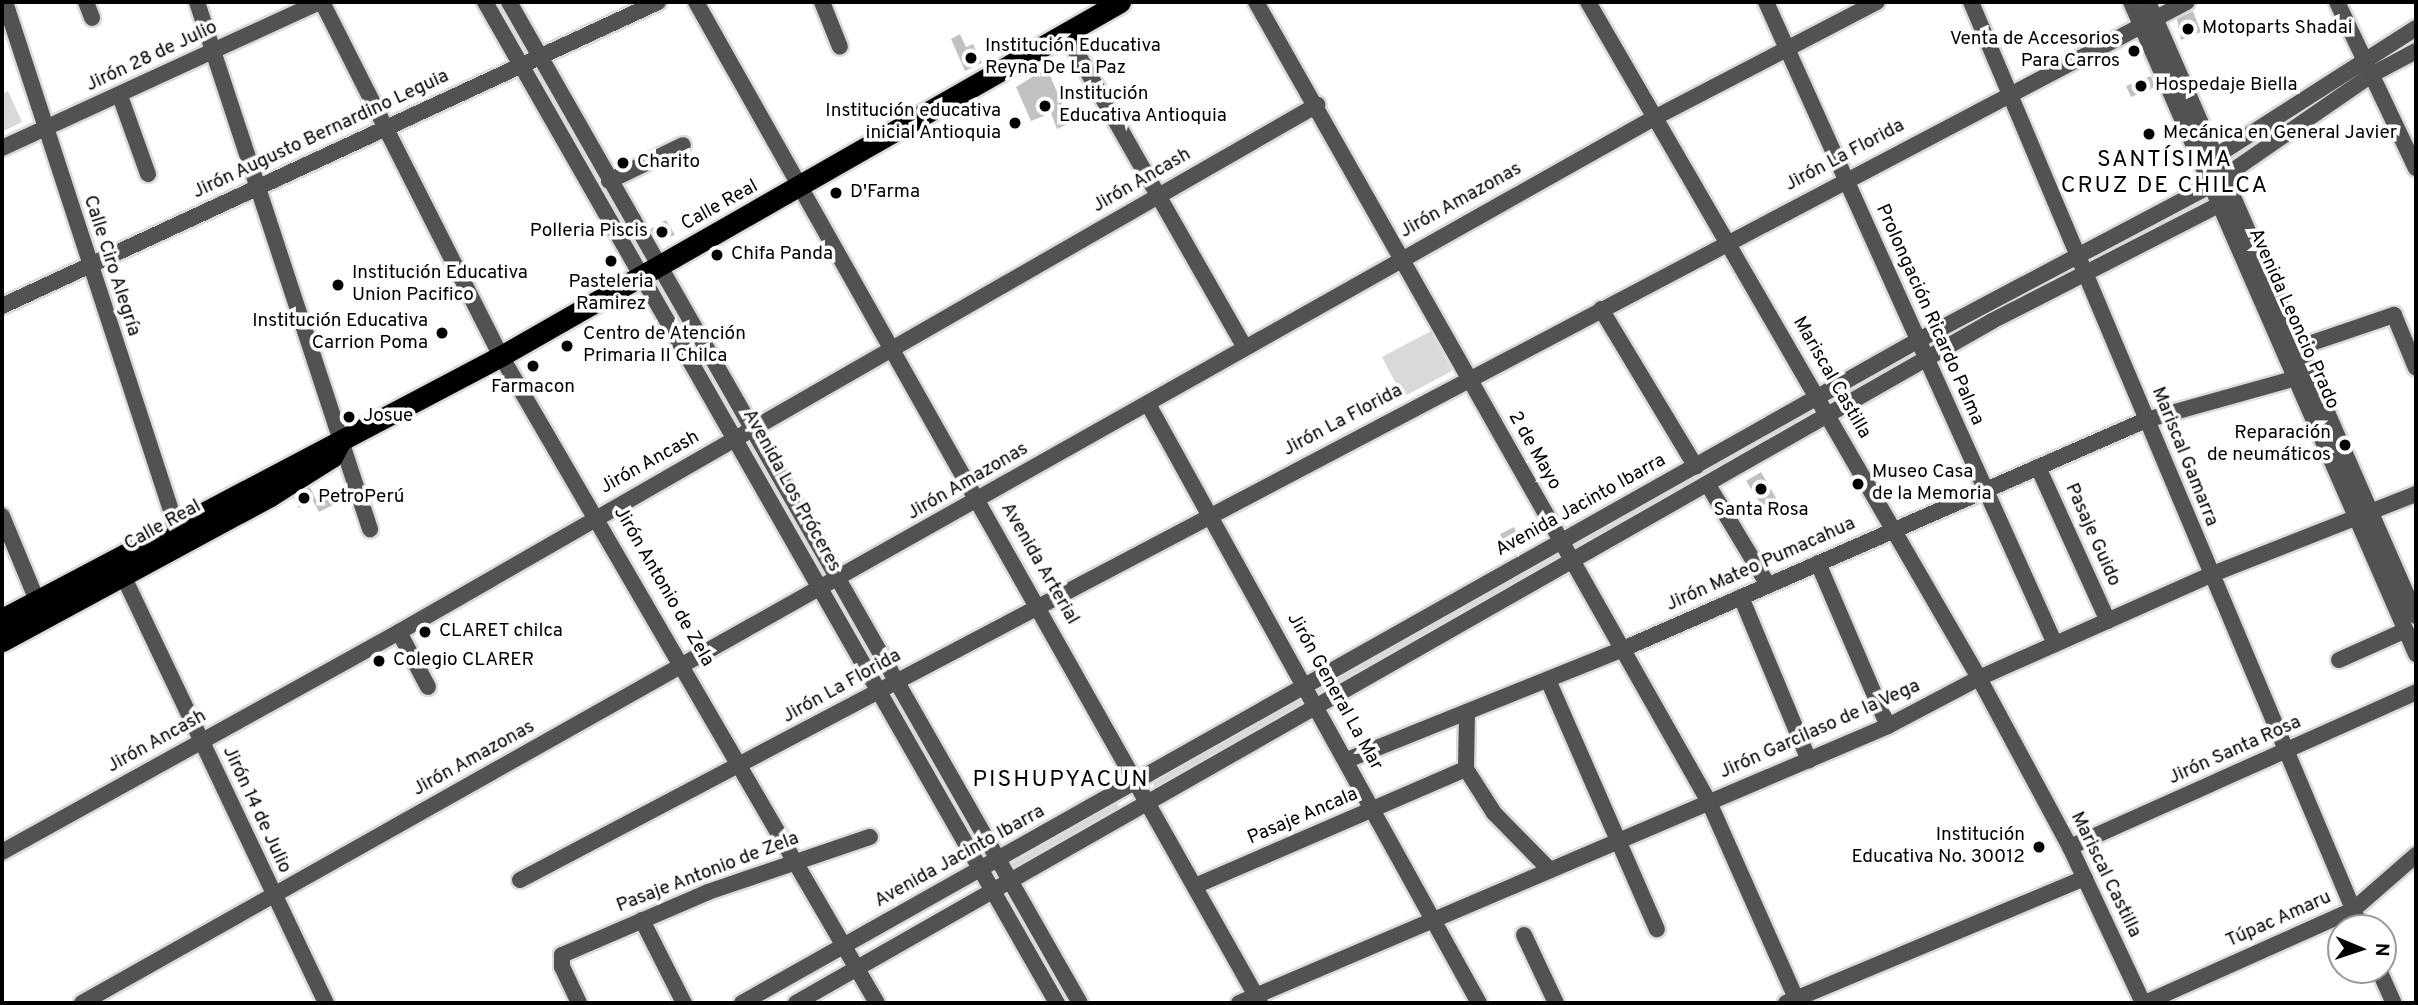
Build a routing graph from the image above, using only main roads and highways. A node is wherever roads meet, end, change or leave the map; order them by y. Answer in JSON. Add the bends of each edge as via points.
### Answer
{"nodes":[{"id":1,"x":1120,"y":2,"type":"edge"},
{"id":2,"x":40,"y":609,"type":"junction"},
{"id":3,"x":2,"y":619,"type":"edge"},
{"id":4,"x":2,"y":641,"type":"edge"}],
"edges":[{"from":1,"to":2,"type":"highway","name":"Calle Real","via":[[339,444],[332,457],[299,478],[178,533]]},
{"from":2,"to":3,"type":"highway","name":"Calle Real"},
{"from":2,"to":4,"type":"highway","name":"Calle Real"}]}
